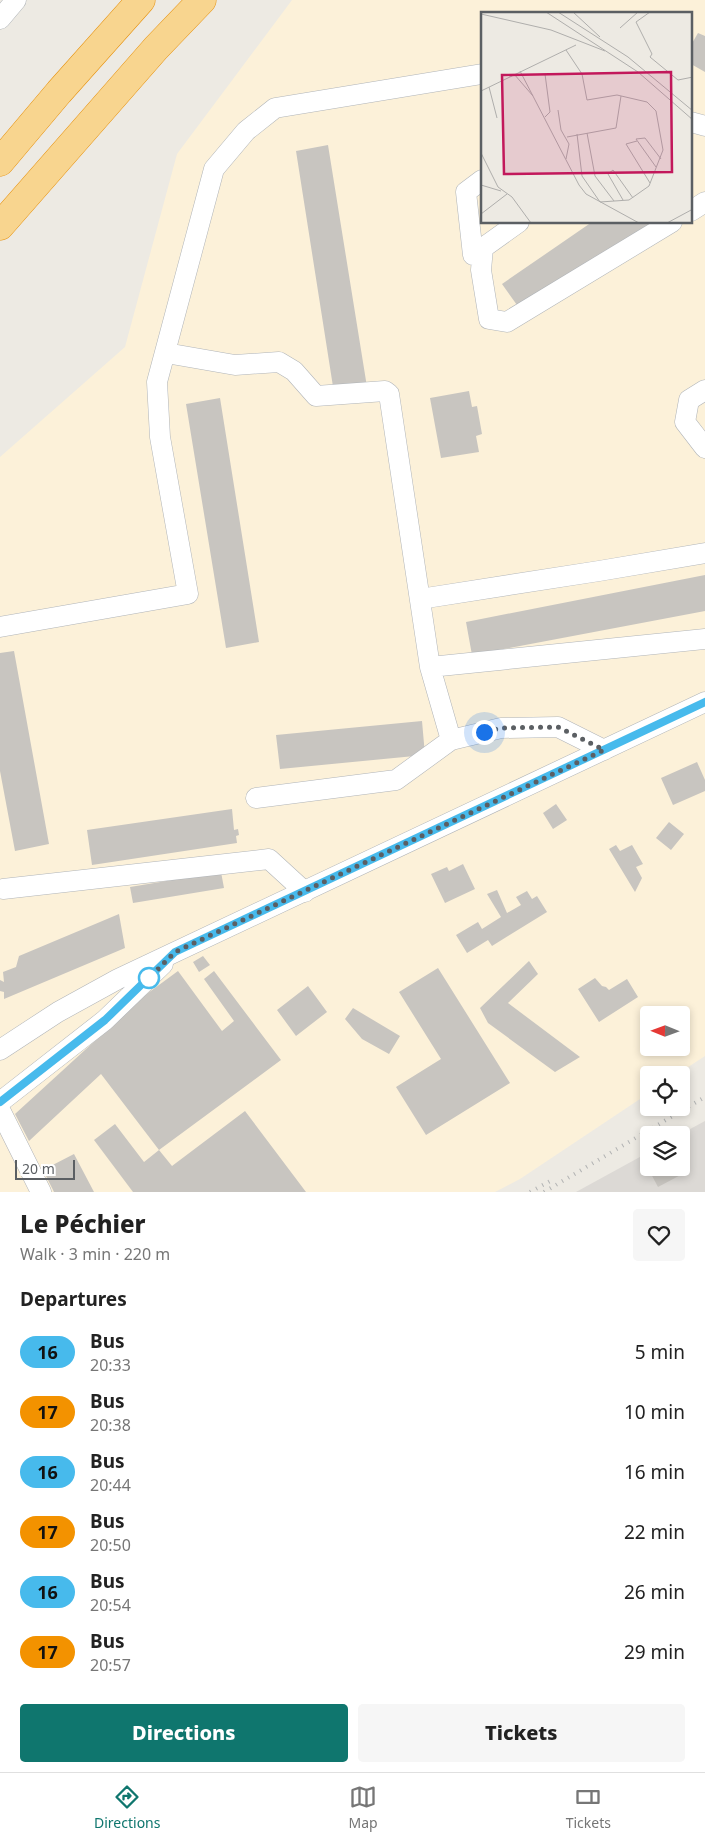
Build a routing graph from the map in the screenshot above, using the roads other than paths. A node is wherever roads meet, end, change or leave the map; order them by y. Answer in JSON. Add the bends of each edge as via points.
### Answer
{"nodes":[{"id":1,"x":16,"y":0,"type":"edge"},
{"id":2,"x":142,"y":0,"type":"edge"},
{"id":3,"x":202,"y":0,"type":"edge"},
{"id":4,"x":0,"y":19,"type":"edge"},
{"id":5,"x":481,"y":74,"type":"edge"},
{"id":6,"x":692,"y":122,"type":"edge"},
{"id":7,"x":705,"y":126,"type":"edge"},
{"id":8,"x":0,"y":162,"type":"edge"},
{"id":9,"x":481,"y":181,"type":"edge"},
{"id":10,"x":705,"y":202,"type":"edge"},
{"id":11,"x":692,"y":210,"type":"edge"},
{"id":12,"x":516,"y":224,"type":"edge"},
{"id":13,"x":669,"y":224,"type":"edge"},
{"id":14,"x":0,"y":226,"type":"edge"},
{"id":15,"x":483,"y":248,"type":"junction"},
{"id":16,"x":166,"y":353,"type":"junction"},
{"id":17,"x":705,"y":390,"type":"edge"},
{"id":18,"x":705,"y":448,"type":"edge"},
{"id":19,"x":705,"y":553,"type":"edge"},
{"id":20,"x":420,"y":599,"type":"junction"},
{"id":21,"x":0,"y":627,"type":"edge"},
{"id":22,"x":705,"y":639,"type":"edge"},
{"id":23,"x":430,"y":667,"type":"junction"},
{"id":24,"x":705,"y":702,"type":"edge"},
{"id":25,"x":451,"y":740,"type":"junction"},
{"id":26,"x":604,"y":750,"type":"junction"},
{"id":27,"x":256,"y":798,"type":"dead end"},
{"id":28,"x":3,"y":889,"type":"dead end"},
{"id":29,"x":305,"y":892,"type":"junction"},
{"id":30,"x":175,"y":952,"type":"junction"},
{"id":31,"x":0,"y":1050,"type":"edge"},
{"id":32,"x":0,"y":1102,"type":"edge"},
{"id":33,"x":0,"y":1110,"type":"edge"},
{"id":34,"x":41,"y":1192,"type":"edge"}],
"edges":[{"from":1,"to":4,"type":"street"},
{"from":2,"to":8,"type":"highway"},
{"from":3,"to":14,"type":"highway"},
{"from":5,"to":16,"type":"street","via":[[275,108],[246,131],[214,169]]},
{"from":6,"to":7,"type":"street"},
{"from":9,"to":15,"type":"street","via":[[466,192],[473,255]]},
{"from":10,"to":11,"type":"street"},
{"from":12,"to":15,"type":"street"},
{"from":13,"to":15,"type":"street","via":[[507,322],[489,319],[481,270]]},
{"from":16,"to":20,"type":"street","via":[[235,365],[279,362],[294,370],[316,396],[389,394]]},
{"from":16,"to":21,"type":"street","via":[[157,382],[160,437],[188,594]]},
{"from":17,"to":18,"type":"street","via":[[689,400],[685,422]]},
{"from":19,"to":20,"type":"street"},
{"from":20,"to":23,"type":"street"},
{"from":22,"to":23,"type":"street"},
{"from":23,"to":25,"type":"street"},
{"from":24,"to":26,"type":"street"},
{"from":25,"to":26,"type":"street","via":[[501,728],[558,727]]},
{"from":25,"to":27,"type":"street","via":[[396,780]]},
{"from":26,"to":29,"type":"street"},
{"from":28,"to":29,"type":"street","via":[[269,859]]},
{"from":29,"to":30,"type":"street"},
{"from":30,"to":31,"type":"street","via":[[58,1012]]},
{"from":30,"to":32,"type":"street","via":[[105,1020]]},
{"from":33,"to":34,"type":"street"}]}
